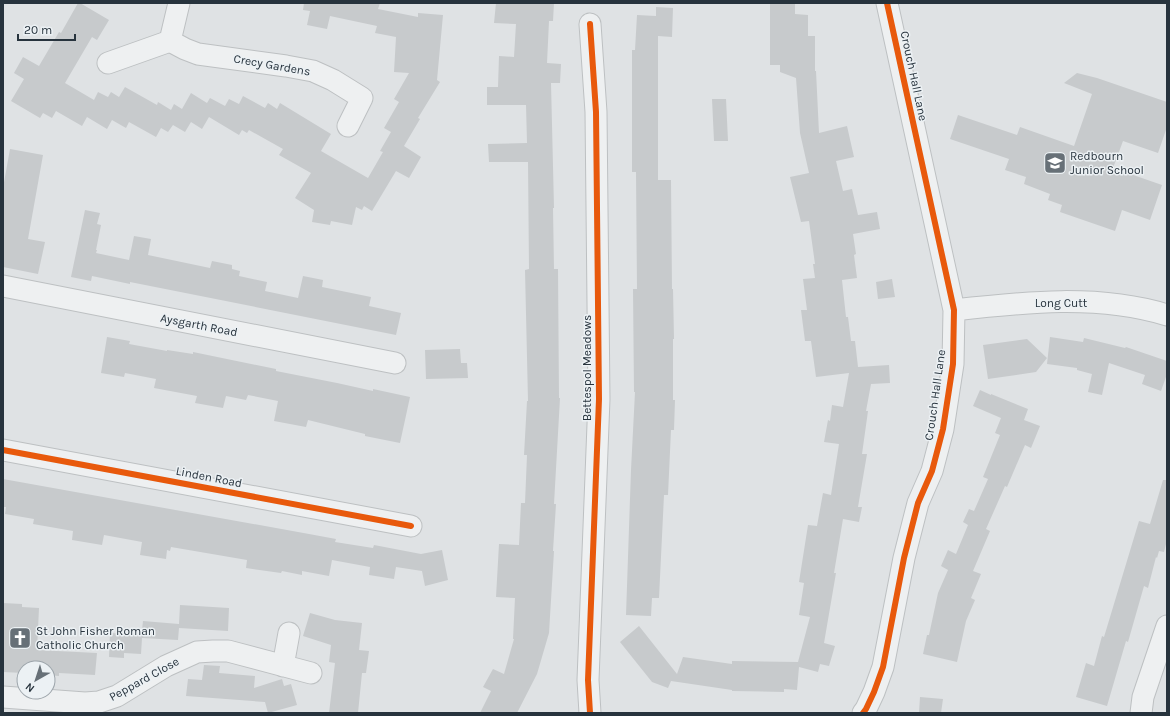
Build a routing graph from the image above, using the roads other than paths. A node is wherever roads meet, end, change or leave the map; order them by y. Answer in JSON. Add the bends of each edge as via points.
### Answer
{"nodes":[{"id":1,"x":179,"y":3,"type":"edge"},
{"id":2,"x":886,"y":3,"type":"edge"},
{"id":3,"x":590,"y":24,"type":"dead end"},
{"id":4,"x":170,"y":41,"type":"junction"},
{"id":5,"x":108,"y":63,"type":"dead end"},
{"id":6,"x":348,"y":126,"type":"dead end"},
{"id":7,"x":3,"y":286,"type":"edge"},
{"id":8,"x":954,"y":310,"type":"junction"},
{"id":9,"x":1167,"y":315,"type":"edge"},
{"id":10,"x":395,"y":364,"type":"dead end"},
{"id":11,"x":3,"y":450,"type":"edge"},
{"id":12,"x":411,"y":526,"type":"dead end"},
{"id":13,"x":1167,"y":626,"type":"edge"},
{"id":14,"x":289,"y":634,"type":"dead end"},
{"id":15,"x":283,"y":666,"type":"junction"},
{"id":16,"x":311,"y":673,"type":"dead end"},
{"id":17,"x":3,"y":697,"type":"edge"},
{"id":18,"x":590,"y":713,"type":"edge"},
{"id":19,"x":863,"y":713,"type":"edge"},
{"id":20,"x":1141,"y":713,"type":"edge"}],
"edges":[{"from":1,"to":4,"type":"street"},
{"from":2,"to":8,"type":"street","name":"Crouch Hall Lane"},
{"from":3,"to":18,"type":"street","name":"Bettespol Meadows","via":[[596,112],[599,399],[588,680]]},
{"from":4,"to":5,"type":"street"},
{"from":4,"to":6,"type":"street","name":"Crecy Gardens","via":[[198,54],[313,71],[333,80],[362,98]]},
{"from":7,"to":10,"type":"street","name":"Aysgarth Road"},
{"from":8,"to":9,"type":"street","name":"Long Cutt","via":[[1037,301],[1071,301],[1123,305]]},
{"from":8,"to":19,"type":"street","name":"Crouch Hall Lane","via":[[953,364],[944,429],[932,471],[918,504],[883,667]]},
{"from":11,"to":12,"type":"street","name":"Linden Road"},
{"from":13,"to":20,"type":"street","via":[[1143,697]]},
{"from":14,"to":15,"type":"street"},
{"from":15,"to":16,"type":"street","name":"Peppard Close"},
{"from":15,"to":17,"type":"street","name":"Peppard Close","via":[[228,651],[197,652],[166,666],[117,696],[99,702]]}]}
